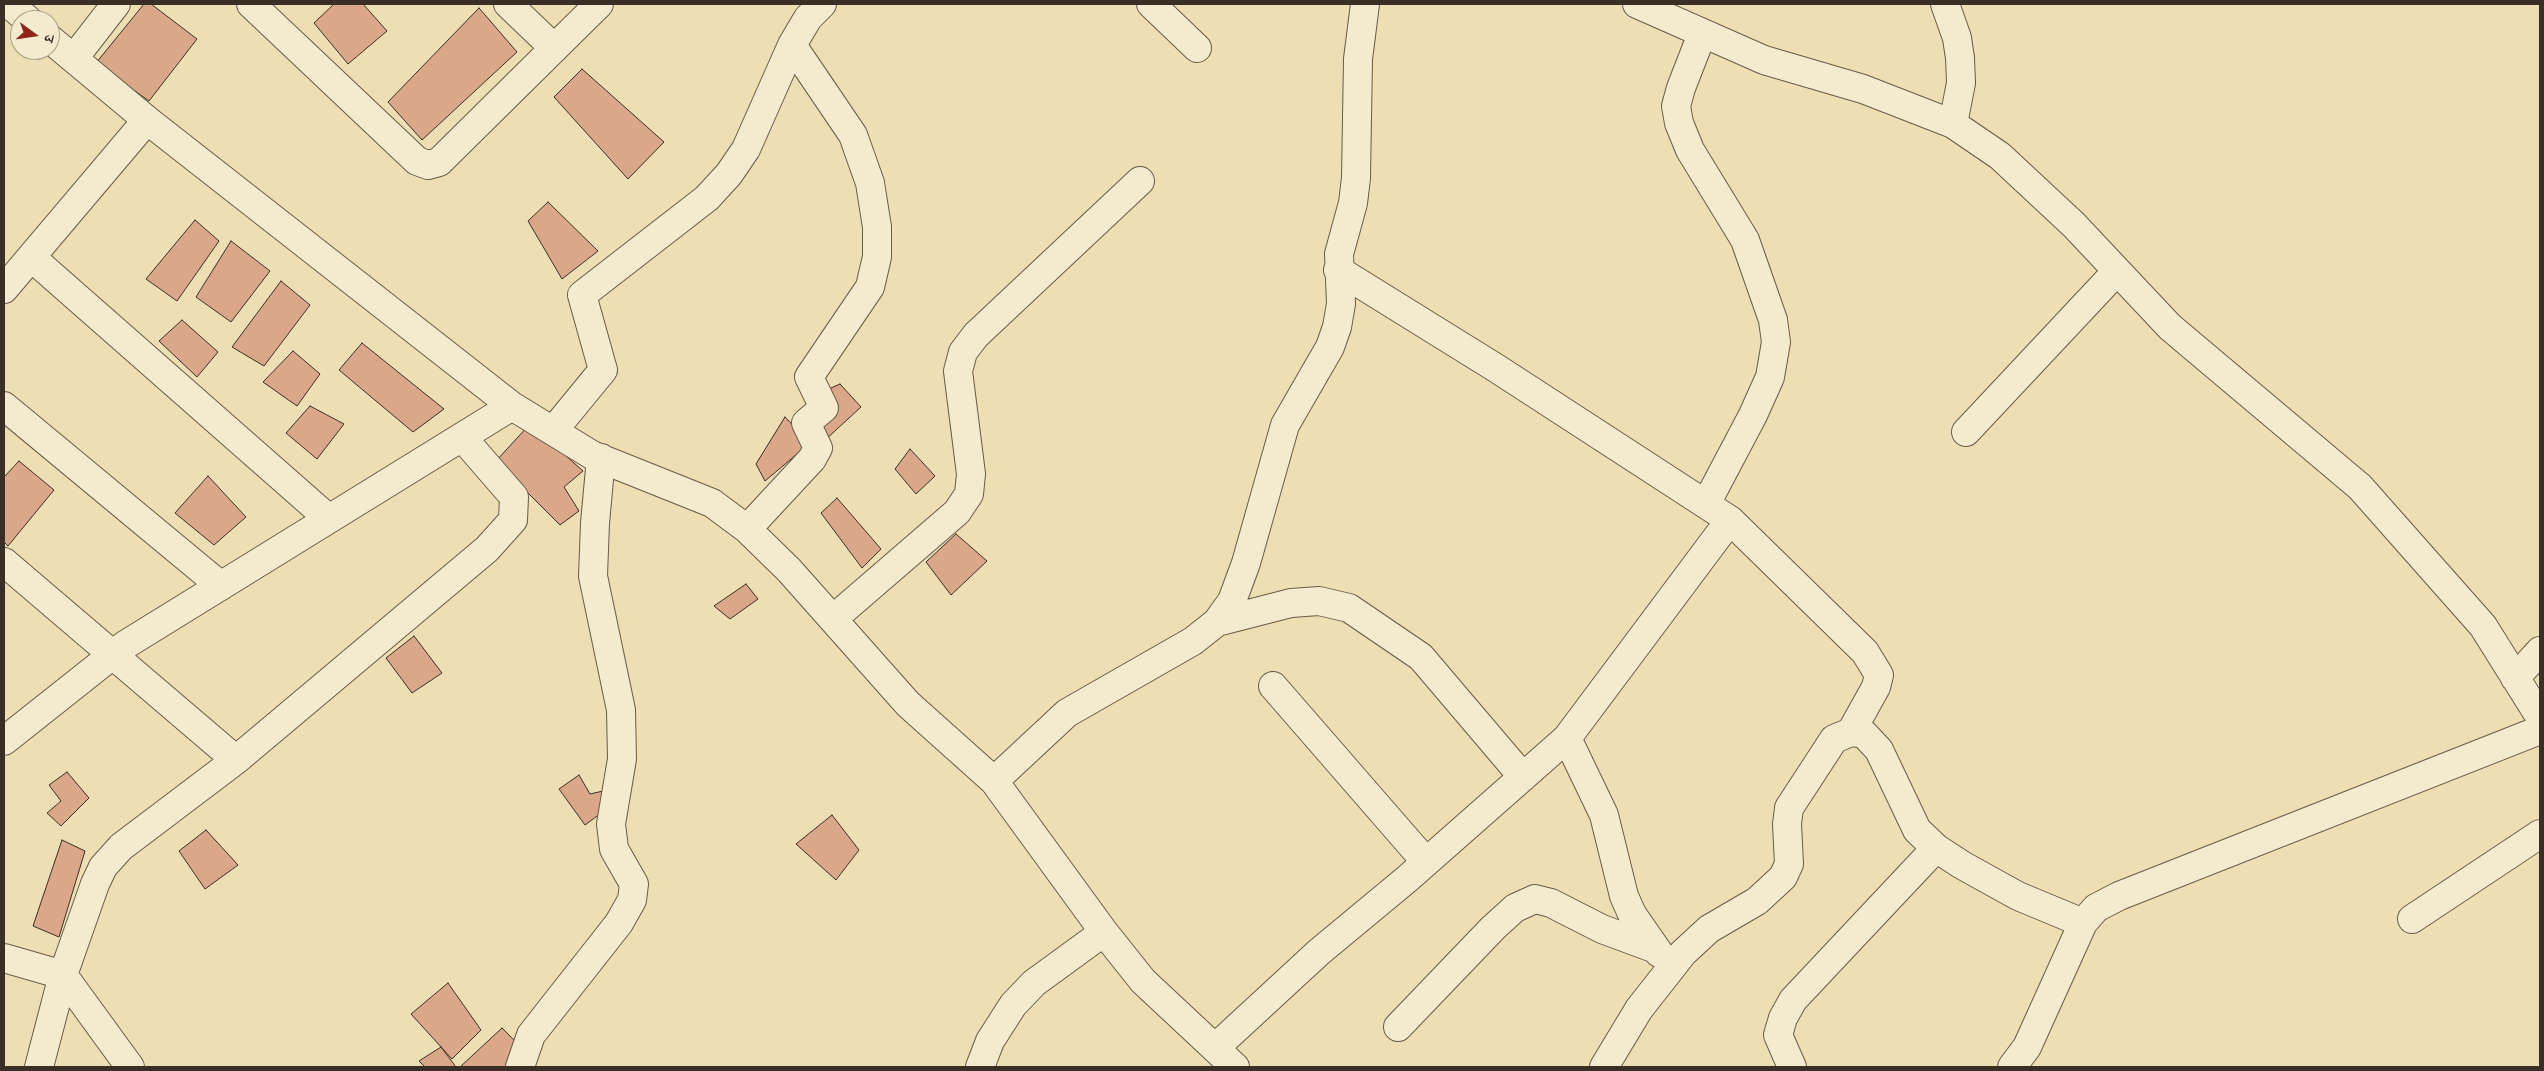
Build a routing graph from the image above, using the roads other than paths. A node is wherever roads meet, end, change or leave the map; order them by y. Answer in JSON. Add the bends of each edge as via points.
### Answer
{"nodes":[{"id":1,"x":116,"y":4,"type":"edge"},
{"id":2,"x":251,"y":4,"type":"edge"},
{"id":3,"x":508,"y":4,"type":"edge"},
{"id":4,"x":599,"y":4,"type":"edge"},
{"id":5,"x":822,"y":4,"type":"edge"},
{"id":6,"x":1151,"y":4,"type":"edge"},
{"id":7,"x":1365,"y":4,"type":"edge"},
{"id":8,"x":1637,"y":4,"type":"edge"},
{"id":9,"x":1945,"y":4,"type":"edge"},
{"id":10,"x":1702,"y":34,"type":"junction"},
{"id":11,"x":792,"y":45,"type":"junction"},
{"id":12,"x":60,"y":47,"type":"edge"},
{"id":13,"x":554,"y":48,"type":"junction"},
{"id":14,"x":1197,"y":48,"type":"dead end"},
{"id":15,"x":74,"y":58,"type":"junction"},
{"id":16,"x":148,"y":120,"type":"junction"},
{"id":17,"x":1953,"y":124,"type":"junction"},
{"id":18,"x":1140,"y":182,"type":"dead end"},
{"id":19,"x":31,"y":257,"type":"junction"},
{"id":20,"x":1338,"y":270,"type":"junction"},
{"id":21,"x":2116,"y":270,"type":"junction"},
{"id":22,"x":4,"y":289,"type":"edge"},
{"id":23,"x":4,"y":406,"type":"edge"},
{"id":24,"x":512,"y":406,"type":"junction"},
{"id":25,"x":553,"y":431,"type":"junction"},
{"id":26,"x":1966,"y":432,"type":"dead end"},
{"id":27,"x":462,"y":437,"type":"junction"},
{"id":28,"x":602,"y":458,"type":"junction"},
{"id":29,"x":1706,"y":504,"type":"junction"},
{"id":30,"x":329,"y":519,"type":"junction"},
{"id":31,"x":1730,"y":520,"type":"junction"},
{"id":32,"x":747,"y":529,"type":"junction"},
{"id":33,"x":4,"y":562,"type":"edge"},
{"id":34,"x":222,"y":586,"type":"junction"},
{"id":35,"x":833,"y":619,"type":"junction"},
{"id":36,"x":1217,"y":622,"type":"junction"},
{"id":37,"x":2540,"y":650,"type":"edge"},
{"id":38,"x":111,"y":656,"type":"junction"},
{"id":39,"x":2515,"y":678,"type":"junction"},
{"id":40,"x":1273,"y":686,"type":"dead end"},
{"id":41,"x":2540,"y":717,"type":"edge"},
{"id":42,"x":2540,"y":730,"type":"edge"},
{"id":43,"x":1851,"y":732,"type":"junction"},
{"id":44,"x":1567,"y":738,"type":"junction"},
{"id":45,"x":4,"y":741,"type":"edge"},
{"id":46,"x":236,"y":760,"type":"junction"},
{"id":47,"x":1523,"y":777,"type":"junction"},
{"id":48,"x":994,"y":781,"type":"junction"},
{"id":49,"x":2540,"y":834,"type":"edge"},
{"id":50,"x":1936,"y":848,"type":"junction"},
{"id":51,"x":1426,"y":862,"type":"junction"},
{"id":52,"x":2412,"y":919,"type":"dead end"},
{"id":53,"x":2083,"y":924,"type":"junction"},
{"id":54,"x":1104,"y":932,"type":"junction"},
{"id":55,"x":4,"y":958,"type":"edge"},
{"id":56,"x":1663,"y":959,"type":"junction"},
{"id":57,"x":63,"y":975,"type":"junction"},
{"id":58,"x":1398,"y":1027,"type":"dead end"},
{"id":59,"x":1215,"y":1048,"type":"junction"},
{"id":60,"x":39,"y":1067,"type":"edge"},
{"id":61,"x":130,"y":1067,"type":"edge"},
{"id":62,"x":520,"y":1067,"type":"edge"},
{"id":63,"x":980,"y":1067,"type":"edge"},
{"id":64,"x":1236,"y":1067,"type":"edge"},
{"id":65,"x":1604,"y":1067,"type":"edge"},
{"id":66,"x":1792,"y":1067,"type":"edge"},
{"id":67,"x":2012,"y":1067,"type":"edge"}],
"edges":[{"from":1,"to":15,"type":"street"},
{"from":2,"to":13,"type":"street","via":[[417,161],[428,165],[439,162]]},
{"from":3,"to":13,"type":"street"},
{"from":4,"to":13,"type":"street"},
{"from":5,"to":11,"type":"street","via":[[808,18]]},
{"from":6,"to":14,"type":"street"},
{"from":7,"to":20,"type":"street","via":[[1358,59],[1356,178]]},
{"from":8,"to":10,"type":"street"},
{"from":9,"to":17,"type":"street","via":[[1960,58],[1961,83]]},
{"from":10,"to":17,"type":"street","via":[[1764,60],[1863,89]]},
{"from":10,"to":29,"type":"street","via":[[1676,106],[1679,123],[1690,150],[1745,240],[1773,320],[1776,342],[1775,359],[1766,385]]},
{"from":11,"to":25,"type":"street","via":[[746,149],[729,174],[707,198],[582,295],[603,370]]},
{"from":11,"to":32,"type":"street","via":[[854,135],[870,183],[877,227],[877,257],[870,287],[809,376],[824,408],[806,423],[818,448],[812,459]]},
{"from":12,"to":15,"type":"street"},
{"from":15,"to":16,"type":"street"},
{"from":16,"to":19,"type":"street"},
{"from":16,"to":24,"type":"street"},
{"from":17,"to":21,"type":"street","via":[[2000,156],[2074,225]]},
{"from":18,"to":35,"type":"street","via":[[976,335],[963,352],[958,371],[972,474],[969,494],[957,512]]},
{"from":19,"to":22,"type":"street"},
{"from":19,"to":30,"type":"street"},
{"from":20,"to":29,"type":"street"},
{"from":20,"to":36,"type":"street","via":[[1341,304],[1330,347],[1285,425],[1246,564],[1232,601]]},
{"from":21,"to":26,"type":"street"},
{"from":21,"to":39,"type":"street","via":[[2170,328],[2360,487],[2483,626]]},
{"from":23,"to":34,"type":"street"},
{"from":24,"to":25,"type":"street"},
{"from":24,"to":27,"type":"street"},
{"from":25,"to":28,"type":"street"},
{"from":27,"to":30,"type":"street"},
{"from":27,"to":46,"type":"street","via":[[514,497],[513,520],[487,549]]},
{"from":28,"to":32,"type":"street","via":[[712,502]]},
{"from":28,"to":62,"type":"street","via":[[593,576],[621,710],[622,759],[612,824],[614,849],[634,884],[632,900],[619,923],[531,1035]]},
{"from":29,"to":31,"type":"street"},
{"from":30,"to":34,"type":"street"},
{"from":31,"to":43,"type":"street","via":[[1865,652],[1879,675],[1876,687]]},
{"from":31,"to":44,"type":"street"},
{"from":32,"to":35,"type":"street"},
{"from":33,"to":38,"type":"street"},
{"from":34,"to":38,"type":"street"},
{"from":35,"to":48,"type":"street","via":[[908,704]]},
{"from":36,"to":47,"type":"street","via":[[1291,603],[1319,601],[1348,608],[1421,657]]},
{"from":36,"to":48,"type":"street","via":[[1193,641],[1067,712]]},
{"from":37,"to":39,"type":"street"},
{"from":38,"to":45,"type":"street"},
{"from":38,"to":46,"type":"street"},
{"from":39,"to":41,"type":"street"},
{"from":40,"to":51,"type":"street"},
{"from":42,"to":53,"type":"street","via":[[2119,896],[2096,908]]},
{"from":43,"to":50,"type":"street","via":[[1864,734],[1878,750],[1917,830]]},
{"from":43,"to":56,"type":"street","via":[[1834,739],[1789,808],[1789,864],[1783,877],[1757,901],[1710,929],[1683,953]]},
{"from":44,"to":47,"type":"street"},
{"from":44,"to":56,"type":"street","via":[[1604,815],[1624,896],[1632,914]]},
{"from":46,"to":57,"type":"street","via":[[121,847],[103,867]]},
{"from":47,"to":51,"type":"street"},
{"from":48,"to":54,"type":"street"},
{"from":49,"to":52,"type":"street"},
{"from":50,"to":53,"type":"street","via":[[2003,888]]},
{"from":50,"to":66,"type":"street","via":[[1793,1000],[1782,1018],[1778,1035]]},
{"from":51,"to":59,"type":"street","via":[[1319,952]]},
{"from":53,"to":67,"type":"street","via":[[2027,1047]]},
{"from":54,"to":59,"type":"street","via":[[1143,980]]},
{"from":54,"to":63,"type":"street","via":[[1034,983],[1013,1005],[990,1041]]},
{"from":55,"to":57,"type":"street"},
{"from":56,"to":58,"type":"street","via":[[1551,903],[1535,899],[1515,908],[1493,928]]},
{"from":56,"to":65,"type":"street"},
{"from":57,"to":60,"type":"street"},
{"from":57,"to":61,"type":"street"},
{"from":59,"to":64,"type":"street"}]}
